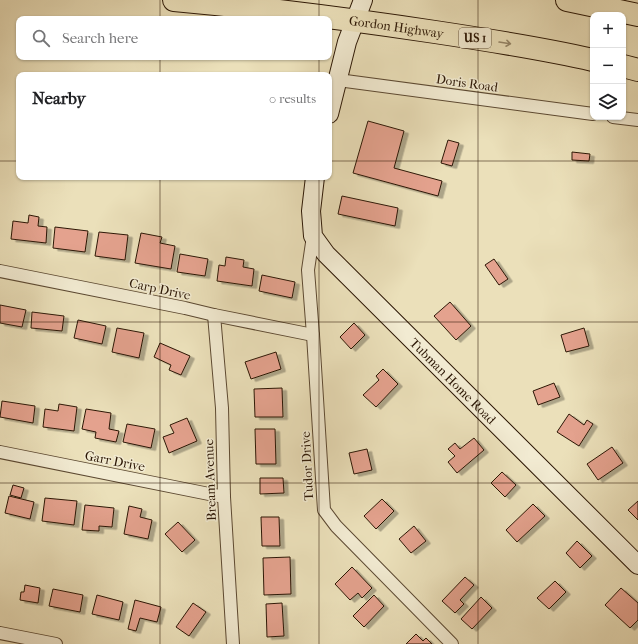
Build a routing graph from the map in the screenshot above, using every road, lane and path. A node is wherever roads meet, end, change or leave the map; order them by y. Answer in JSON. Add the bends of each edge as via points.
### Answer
{"nodes":[{"id":1,"x":174,"y":0,"type":"edge"},
{"id":2,"x":363,"y":0,"type":"edge"},
{"id":3,"x":567,"y":0,"type":"edge"},
{"id":4,"x":638,"y":15,"type":"edge"},
{"id":5,"x":315,"y":16,"type":"edge"},
{"id":6,"x":332,"y":18,"type":"edge"},
{"id":7,"x":355,"y":21,"type":"junction"},
{"id":8,"x":590,"y":59,"type":"edge"},
{"id":9,"x":626,"y":67,"type":"edge"},
{"id":10,"x":638,"y":70,"type":"edge"},
{"id":11,"x":338,"y":80,"type":"junction"},
{"id":12,"x":332,"y":103,"type":"edge"},
{"id":13,"x":590,"y":114,"type":"edge"},
{"id":14,"x":626,"y":119,"type":"edge"},
{"id":15,"x":638,"y":120,"type":"edge"},
{"id":16,"x":314,"y":180,"type":"edge"},
{"id":17,"x":313,"y":236,"type":"junction"},
{"id":18,"x":0,"y":271,"type":"edge"},
{"id":19,"x":214,"y":315,"type":"junction"},
{"id":20,"x":314,"y":334,"type":"junction"},
{"id":21,"x":0,"y":452,"type":"edge"},
{"id":22,"x":224,"y":497,"type":"junction"},
{"id":23,"x":638,"y":565,"type":"edge"},
{"id":24,"x":0,"y":633,"type":"edge"},
{"id":25,"x":56,"y":644,"type":"edge"},
{"id":26,"x":233,"y":644,"type":"edge"},
{"id":27,"x":452,"y":644,"type":"edge"}],
"edges":[{"from":1,"to":5,"type":"highway","name":"Gordon Highway","number":"US 1"},
{"from":2,"to":7,"type":"street"},
{"from":3,"to":4,"type":"highway"},
{"from":6,"to":7,"type":"highway","name":"Gordon Highway","number":"US 1"},
{"from":7,"to":8,"type":"highway","name":"Gordon Highway","number":"US 1","one_way":true,"via":[[504,43]]},
{"from":7,"to":11,"type":"street"},
{"from":9,"to":10,"type":"highway"},
{"from":11,"to":12,"type":"street"},
{"from":11,"to":13,"type":"street","name":"Doris Road"},
{"from":14,"to":15,"type":"street"},
{"from":16,"to":17,"type":"street","via":[[311,211]]},
{"from":17,"to":20,"type":"street","name":"Tudor Drive","via":[[308,270]]},
{"from":17,"to":23,"type":"street","name":"Tubman Home Road","via":[[326,254]]},
{"from":18,"to":19,"type":"street","name":"Carp Drive"},
{"from":19,"to":20,"type":"street","name":"Carp Drive"},
{"from":19,"to":22,"type":"street","name":"Bream Avenue","via":[[222,408]]},
{"from":20,"to":27,"type":"street","name":"Tudor Drive","via":[[324,510],[336,526]]},
{"from":21,"to":22,"type":"street","name":"Garr Drive"},
{"from":22,"to":26,"type":"street","name":"Bream Avenue"},
{"from":24,"to":25,"type":"street"}]}
